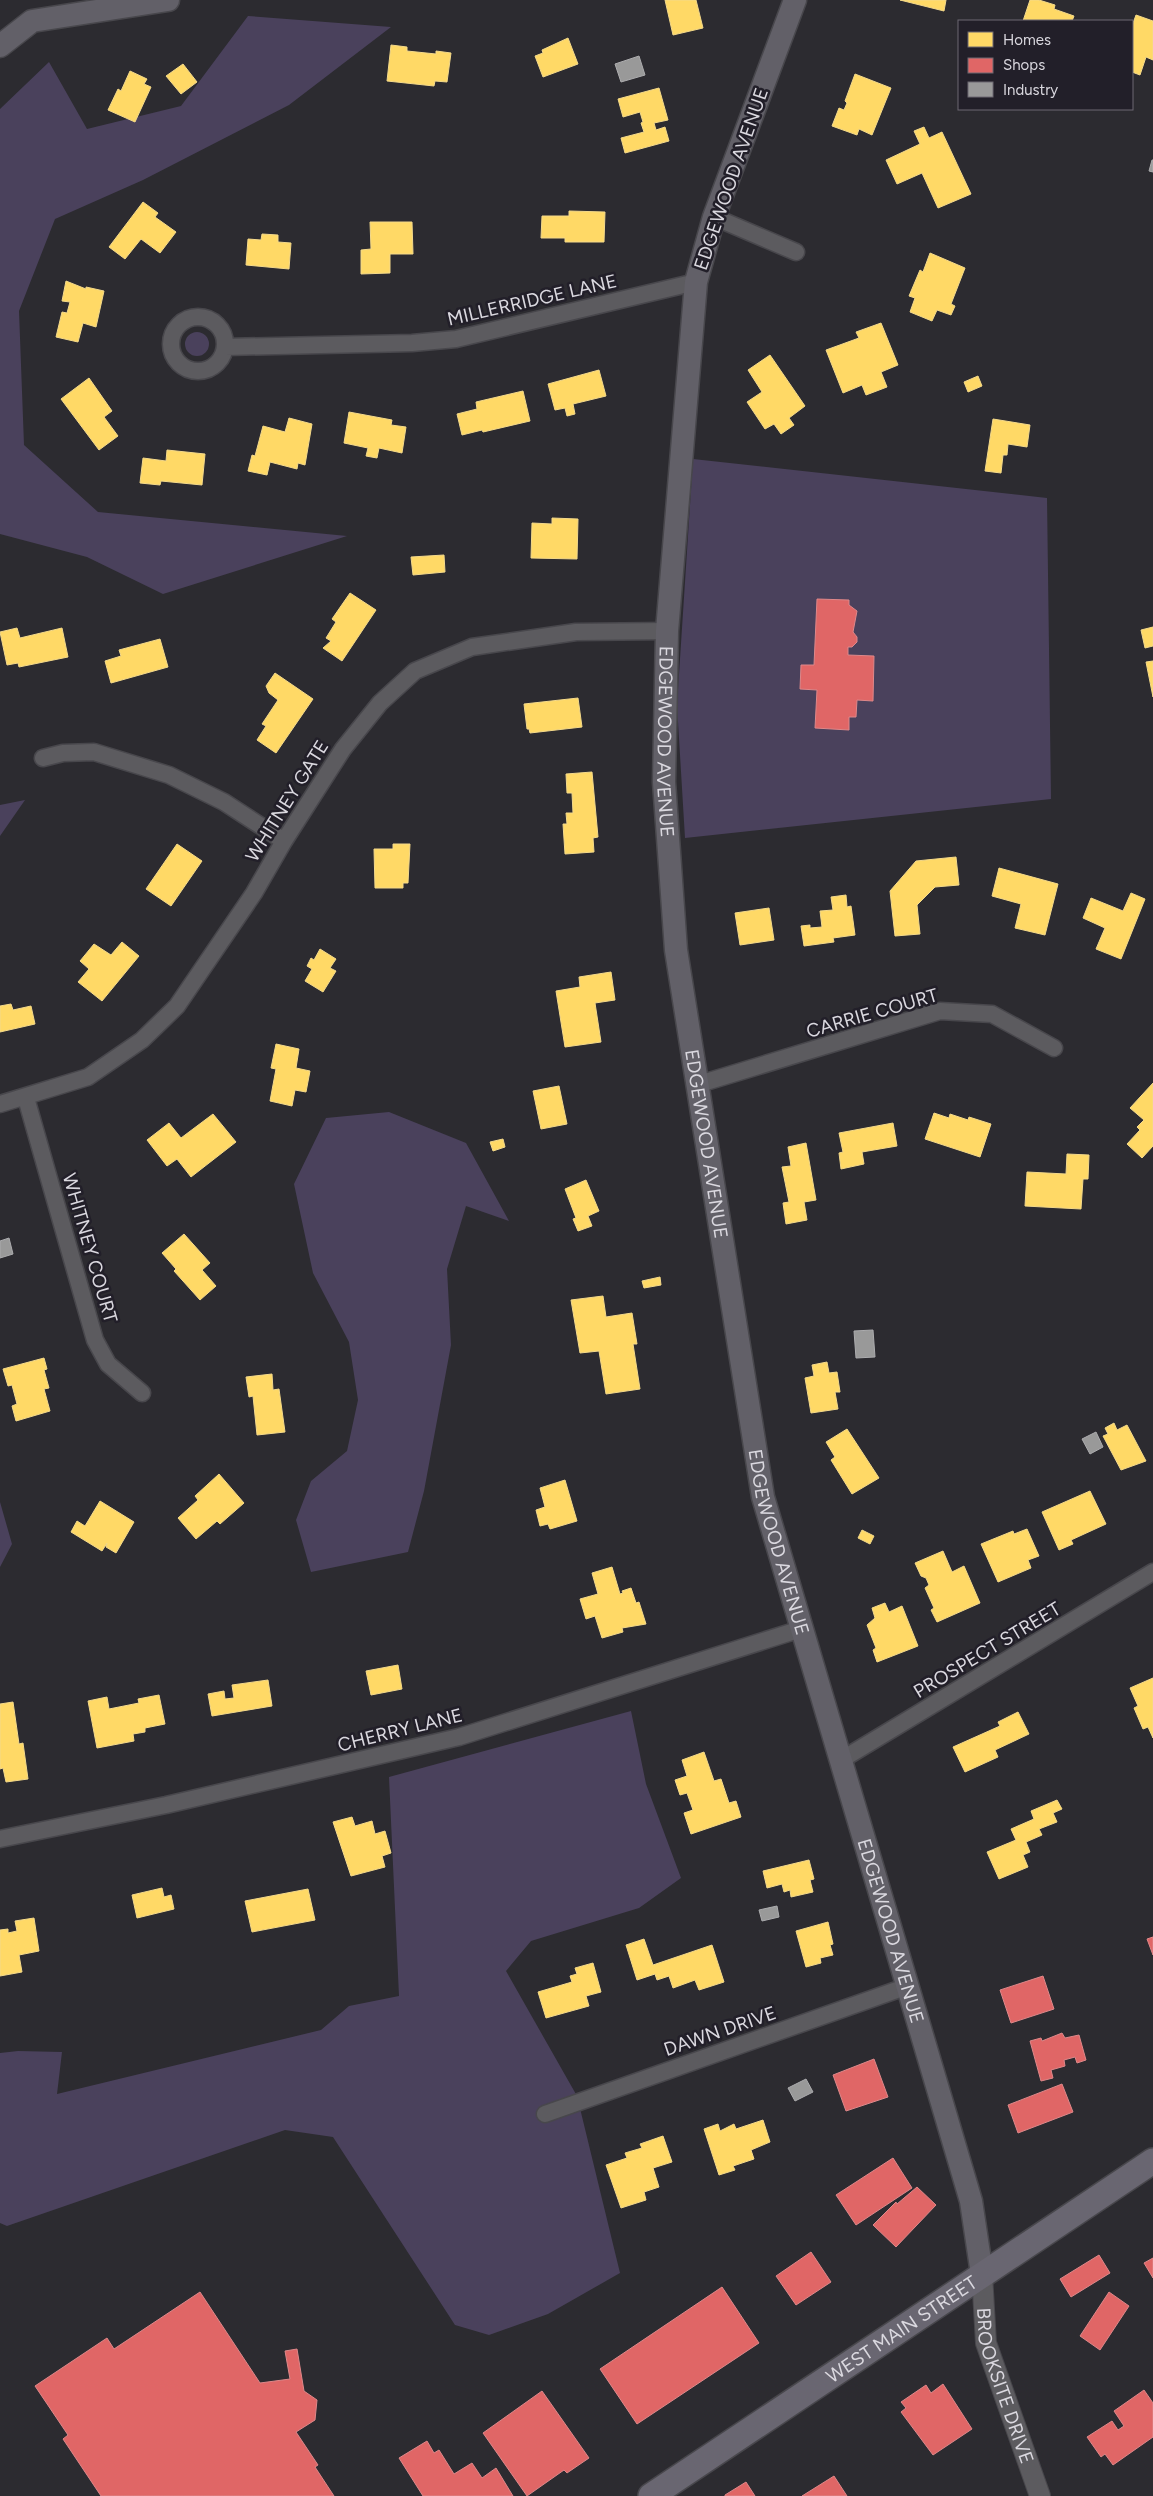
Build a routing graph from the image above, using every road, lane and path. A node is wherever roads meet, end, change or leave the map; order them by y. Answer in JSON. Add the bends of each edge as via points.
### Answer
{"nodes":[{"id":1,"x":168,"y":0,"type":"edge"},
{"id":2,"x":795,"y":0,"type":"edge"},
{"id":3,"x":0,"y":46,"type":"edge"},
{"id":4,"x":714,"y":217,"type":"junction"},
{"id":5,"x":796,"y":252,"type":"dead end"},
{"id":6,"x":696,"y":282,"type":"junction"},
{"id":7,"x":225,"y":347,"type":"dead end"},
{"id":8,"x":667,"y":630,"type":"junction"},
{"id":9,"x":43,"y":758,"type":"dead end"},
{"id":10,"x":284,"y":841,"type":"junction"},
{"id":11,"x":1054,"y":1048,"type":"dead end"},
{"id":12,"x":696,"y":1085,"type":"junction"},
{"id":13,"x":26,"y":1098,"type":"junction"},
{"id":14,"x":0,"y":1104,"type":"edge"},
{"id":15,"x":142,"y":1393,"type":"dead end"},
{"id":16,"x":1153,"y":1572,"type":"edge"},
{"id":17,"x":802,"y":1629,"type":"junction"},
{"id":18,"x":841,"y":1760,"type":"junction"},
{"id":19,"x":0,"y":1839,"type":"edge"},
{"id":20,"x":908,"y":1986,"type":"junction"},
{"id":21,"x":545,"y":2114,"type":"dead end"},
{"id":22,"x":1153,"y":2162,"type":"edge"},
{"id":23,"x":982,"y":2274,"type":"junction"},
{"id":24,"x":651,"y":2496,"type":"edge"},
{"id":25,"x":1040,"y":2496,"type":"edge"}],
"edges":[{"from":1,"to":3,"type":"main road","via":[[32,21]]},
{"from":2,"to":4,"type":"main road","name":"EDGEWOOD AVENUE"},
{"from":4,"to":5,"type":"street"},
{"from":4,"to":6,"type":"main road","name":"EDGEWOOD AVENUE"},
{"from":6,"to":7,"type":"street","name":"MILLERRIDGE LANE","via":[[456,339],[412,344]]},
{"from":6,"to":8,"type":"main road","name":"EDGEWOOD AVENUE"},
{"from":8,"to":10,"type":"street","name":"WHITNEY GATE","via":[[576,632],[472,647],[415,670],[380,703],[343,749]]},
{"from":8,"to":12,"type":"main road","name":"EDGEWOOD AVENUE","via":[[665,792],[676,950]]},
{"from":9,"to":10,"type":"street","via":[[63,753],[94,752],[169,775],[224,802]]},
{"from":10,"to":13,"type":"street","name":"WHITNEY GATE","via":[[254,893],[177,1006],[142,1040],[88,1077]]},
{"from":11,"to":12,"type":"street","name":"CARRIE COURT","via":[[992,1014],[940,1010]]},
{"from":12,"to":17,"type":"main road","name":"EDGEWOOD AVENUE","via":[[763,1497]]},
{"from":13,"to":14,"type":"street","name":"WHITNEY GATE"},
{"from":13,"to":15,"type":"street","name":"WHITNEY COURT","via":[[95,1340],[108,1364]]},
{"from":16,"to":18,"type":"street","name":"PROSPECT STREET"},
{"from":17,"to":18,"type":"main road","name":"EDGEWOOD AVENUE"},
{"from":17,"to":19,"type":"street","name":"CHERRY LANE","via":[[460,1737],[166,1805]]},
{"from":18,"to":20,"type":"main road","name":"EDGEWOOD AVENUE"},
{"from":20,"to":21,"type":"street","name":"DAWN DRIVE"},
{"from":20,"to":23,"type":"main road","name":"EDGEWOOD AVENUE","via":[[971,2200]]},
{"from":22,"to":23,"type":"main road","name":"WEST MAIN STREET"},
{"from":23,"to":24,"type":"main road","name":"WEST MAIN STREET"},
{"from":23,"to":25,"type":"street","name":"BROOKSITE DRIVE","via":[[986,2343]]}]}
